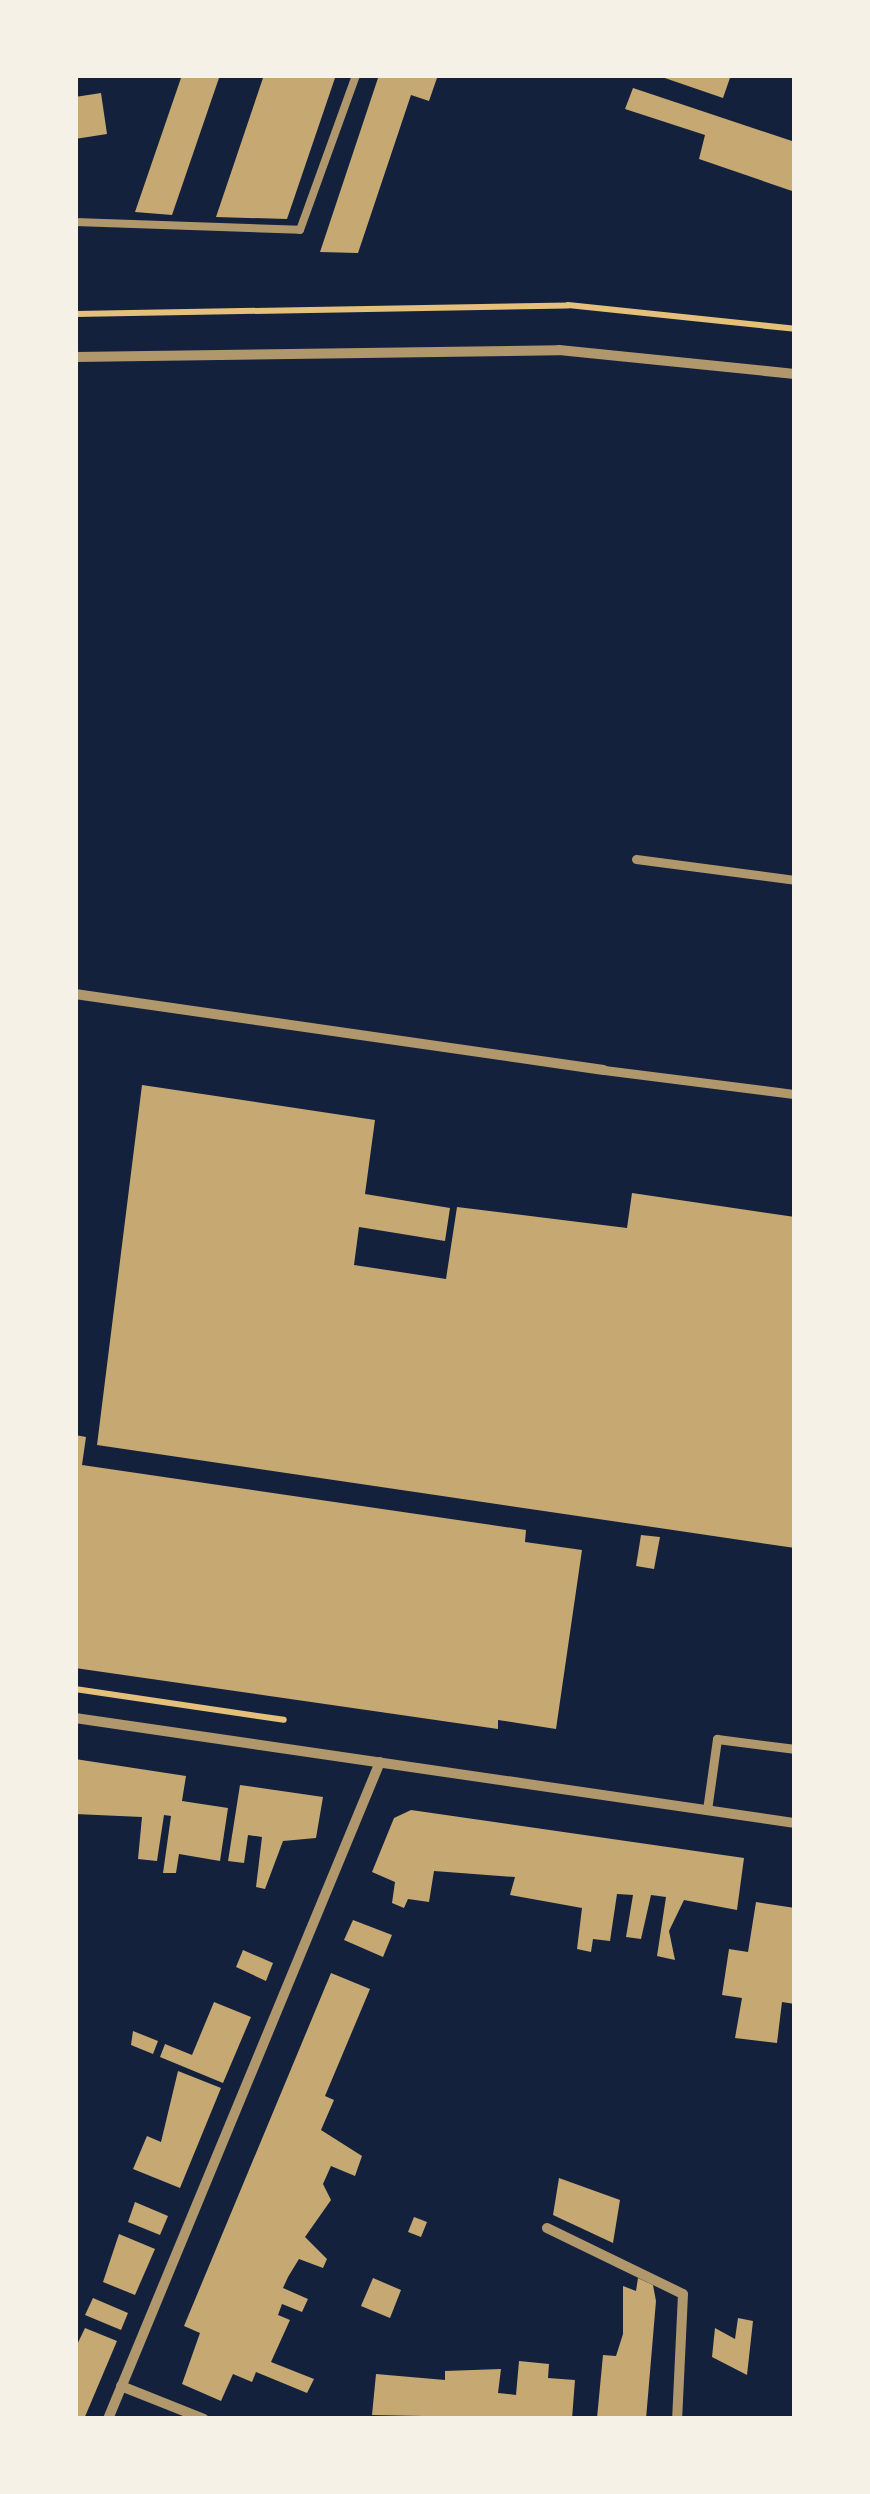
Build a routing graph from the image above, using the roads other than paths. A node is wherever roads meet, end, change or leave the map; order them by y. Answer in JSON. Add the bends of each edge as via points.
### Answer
{"nodes":[{"id":1,"x":356,"y":75,"type":"edge"},
{"id":2,"x":75,"y":222,"type":"edge"},
{"id":3,"x":75,"y":357,"type":"edge"},
{"id":4,"x":795,"y":374,"type":"edge"},
{"id":5,"x":636,"y":859,"type":"dead end"},
{"id":6,"x":795,"y":880,"type":"edge"},
{"id":7,"x":75,"y":994,"type":"edge"},
{"id":8,"x":604,"y":1070,"type":"joint"},
{"id":9,"x":795,"y":1094,"type":"edge"},
{"id":10,"x":75,"y":1718,"type":"edge"},
{"id":11,"x":795,"y":1749,"type":"edge"},
{"id":12,"x":380,"y":1762,"type":"junction"},
{"id":13,"x":706,"y":1810,"type":"junction"},
{"id":14,"x":795,"y":1823,"type":"edge"},
{"id":15,"x":547,"y":2228,"type":"dead end"},
{"id":16,"x":121,"y":2386,"type":"junction"},
{"id":17,"x":108,"y":2419,"type":"edge"},
{"id":18,"x":204,"y":2419,"type":"edge"},
{"id":19,"x":677,"y":2419,"type":"edge"}],
"edges":[{"from":1,"to":2,"type":"lane","via":[[300,230]]},
{"from":3,"to":4,"type":"street","via":[[586,350]]},
{"from":5,"to":6,"type":"street"},
{"from":7,"to":8,"type":"street"},
{"from":8,"to":9,"type":"street"},
{"from":10,"to":12,"type":"street"},
{"from":11,"to":13,"type":"street","via":[[717,1739]]},
{"from":12,"to":13,"type":"street"},
{"from":12,"to":16,"type":"street"},
{"from":13,"to":14,"type":"street"},
{"from":15,"to":19,"type":"street","via":[[684,2294]]},
{"from":16,"to":17,"type":"street"},
{"from":16,"to":18,"type":"street"}]}
